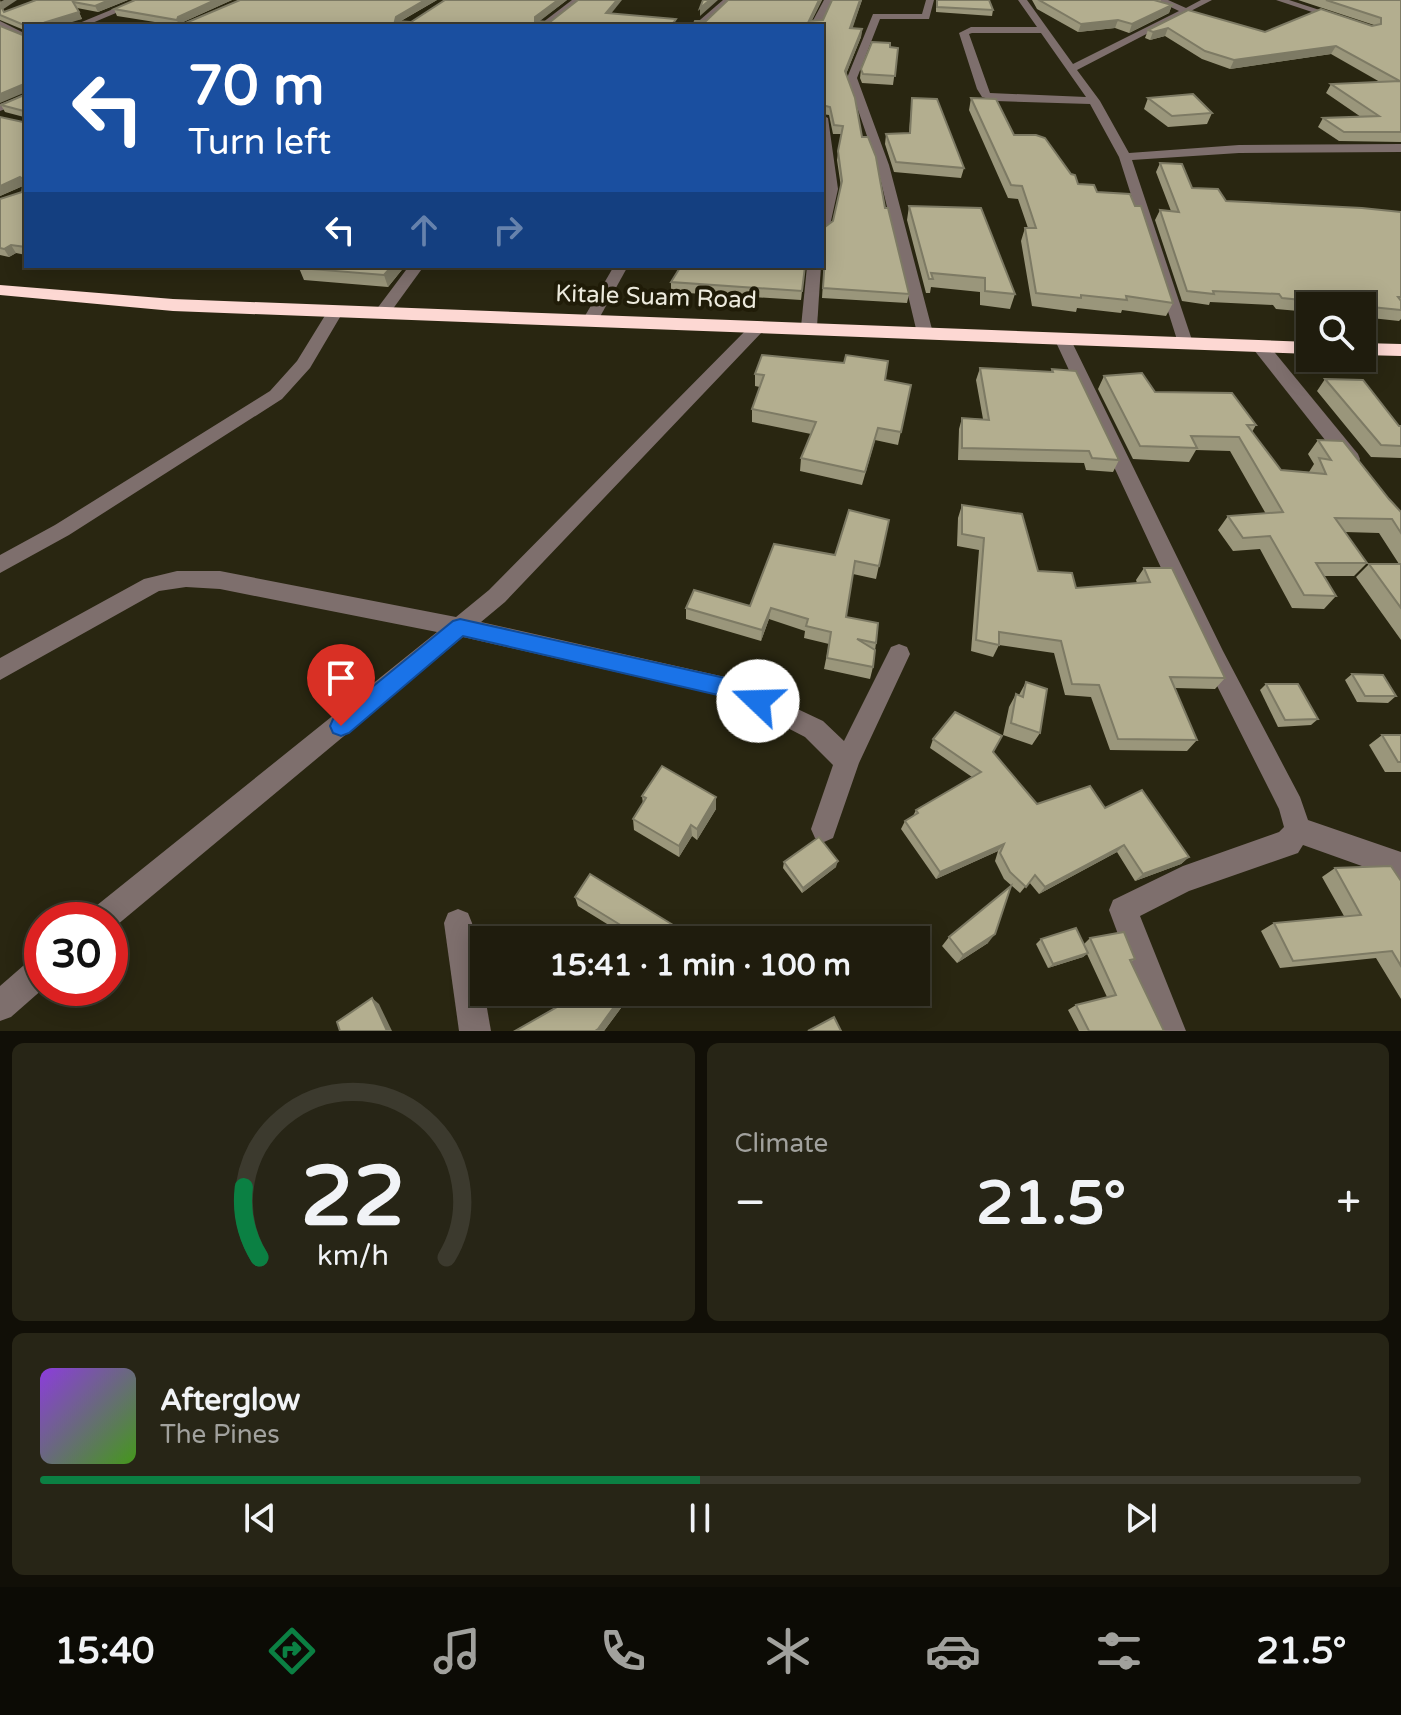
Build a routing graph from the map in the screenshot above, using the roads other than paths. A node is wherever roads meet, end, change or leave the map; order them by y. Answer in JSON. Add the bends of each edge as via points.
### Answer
{"nodes":[{"id":1,"x":143,"y":0,"type":"edge"},
{"id":2,"x":246,"y":0,"type":"edge"},
{"id":3,"x":578,"y":0,"type":"edge"},
{"id":4,"x":728,"y":0,"type":"edge"},
{"id":5,"x":828,"y":0,"type":"edge"},
{"id":6,"x":930,"y":0,"type":"edge"},
{"id":7,"x":1022,"y":0,"type":"edge"},
{"id":8,"x":1160,"y":0,"type":"edge"},
{"id":9,"x":1208,"y":0,"type":"edge"},
{"id":10,"x":1280,"y":0,"type":"edge"},
{"id":11,"x":1186,"y":11,"type":"junction"},
{"id":12,"x":0,"y":24,"type":"edge"},
{"id":13,"x":82,"y":24,"type":"edge"},
{"id":14,"x":192,"y":24,"type":"edge"},
{"id":15,"x":546,"y":24,"type":"edge"},
{"id":16,"x":700,"y":24,"type":"edge"},
{"id":17,"x":816,"y":24,"type":"edge"},
{"id":18,"x":1356,"y":24,"type":"edge"},
{"id":19,"x":1045,"y":30,"type":"junction"},
{"id":20,"x":5,"y":32,"type":"edge"},
{"id":21,"x":1071,"y":69,"type":"junction"},
{"id":22,"x":24,"y":98,"type":"edge"},
{"id":23,"x":1094,"y":101,"type":"junction"},
{"id":24,"x":0,"y":108,"type":"edge"},
{"id":25,"x":0,"y":117,"type":"edge"},
{"id":26,"x":13,"y":120,"type":"edge"},
{"id":27,"x":824,"y":146,"type":"edge"},
{"id":28,"x":1401,"y":148,"type":"edge"},
{"id":29,"x":1125,"y":157,"type":"junction"},
{"id":30,"x":827,"y":189,"type":"edge"},
{"id":31,"x":824,"y":214,"type":"edge"},
{"id":32,"x":416,"y":268,"type":"edge"},
{"id":33,"x":620,"y":268,"type":"edge"},
{"id":34,"x":814,"y":268,"type":"edge"},
{"id":35,"x":0,"y":290,"type":"edge"},
{"id":36,"x":335,"y":312,"type":"junction"},
{"id":37,"x":381,"y":314,"type":"junction"},
{"id":38,"x":590,"y":321,"type":"junction"},
{"id":39,"x":809,"y":327,"type":"junction"},
{"id":40,"x":757,"y":328,"type":"junction"},
{"id":41,"x":925,"y":333,"type":"junction"},
{"id":42,"x":1062,"y":338,"type":"junction"},
{"id":43,"x":1185,"y":343,"type":"junction"},
{"id":44,"x":1260,"y":346,"type":"junction"},
{"id":45,"x":1296,"y":347,"type":"edge"},
{"id":46,"x":1376,"y":349,"type":"edge"},
{"id":47,"x":1401,"y":350,"type":"edge"},
{"id":48,"x":1363,"y":475,"type":"edge"},
{"id":49,"x":0,"y":565,"type":"edge"},
{"id":50,"x":460,"y":627,"type":"junction"},
{"id":51,"x":899,"y":654,"type":"dead end"},
{"id":52,"x":0,"y":670,"type":"edge"},
{"id":53,"x":847,"y":761,"type":"junction"},
{"id":54,"x":824,"y":829,"type":"dead end"},
{"id":55,"x":1298,"y":830,"type":"junction"},
{"id":56,"x":1401,"y":866,"type":"edge"},
{"id":57,"x":123,"y":902,"type":"edge"},
{"id":58,"x":458,"y":923,"type":"dead end"},
{"id":59,"x":24,"y":985,"type":"edge"},
{"id":60,"x":0,"y":1006,"type":"edge"},
{"id":61,"x":475,"y":1031,"type":"edge"},
{"id":62,"x":1170,"y":1031,"type":"edge"}],
"edges":[{"from":1,"to":13,"type":"street"},
{"from":2,"to":14,"type":"street"},
{"from":3,"to":15,"type":"street"},
{"from":4,"to":16,"type":"street"},
{"from":5,"to":17,"type":"street"},
{"from":6,"to":41,"type":"street","via":[[926,17],[876,16],[852,78],[891,191]]},
{"from":7,"to":19,"type":"street"},
{"from":8,"to":11,"type":"street"},
{"from":9,"to":11,"type":"street"},
{"from":10,"to":18,"type":"street"},
{"from":11,"to":21,"type":"street"},
{"from":12,"to":20,"type":"street"},
{"from":19,"to":21,"type":"street"},
{"from":19,"to":23,"type":"street","via":[[964,33],[986,95]]},
{"from":21,"to":23,"type":"street"},
{"from":22,"to":24,"type":"street"},
{"from":23,"to":29,"type":"street"},
{"from":25,"to":26,"type":"street"},
{"from":27,"to":30,"type":"street"},
{"from":28,"to":29,"type":"street","via":[[1239,149]]},
{"from":29,"to":43,"type":"street"},
{"from":30,"to":31,"type":"street"},
{"from":32,"to":37,"type":"street"},
{"from":33,"to":38,"type":"street"},
{"from":34,"to":39,"type":"street"},
{"from":35,"to":36,"type":"highway","name":"Kitale Suam Road","via":[[130,303]]},
{"from":36,"to":37,"type":"highway","name":"Kitale Suam Road"},
{"from":36,"to":49,"type":"street","via":[[304,364],[276,395]]},
{"from":37,"to":38,"type":"highway","name":"Kitale Suam Road"},
{"from":38,"to":40,"type":"highway","name":"Kitale Suam Road"},
{"from":39,"to":40,"type":"highway","name":"Kitale Suam Road"},
{"from":39,"to":41,"type":"highway","name":"Kitale Suam Road"},
{"from":40,"to":50,"type":"street","via":[[497,596]]},
{"from":41,"to":42,"type":"highway","name":"Kitale Suam Road"},
{"from":42,"to":43,"type":"highway","name":"Kitale Suam Road"},
{"from":42,"to":55,"type":"street","via":[[1291,806]]},
{"from":43,"to":44,"type":"highway","name":"Kitale Suam Road"},
{"from":44,"to":45,"type":"highway","name":"Kitale Suam Road"},
{"from":44,"to":48,"type":"street"},
{"from":46,"to":47,"type":"highway"},
{"from":50,"to":52,"type":"street","via":[[220,580],[173,578]]},
{"from":50,"to":53,"type":"street","via":[[734,689],[814,729]]},
{"from":50,"to":57,"type":"street"},
{"from":51,"to":53,"type":"street"},
{"from":53,"to":54,"type":"street"},
{"from":55,"to":56,"type":"street"},
{"from":55,"to":62,"type":"street","via":[[1288,843],[1187,877],[1123,910]]},
{"from":58,"to":61,"type":"street"},
{"from":59,"to":60,"type":"street"}]}
